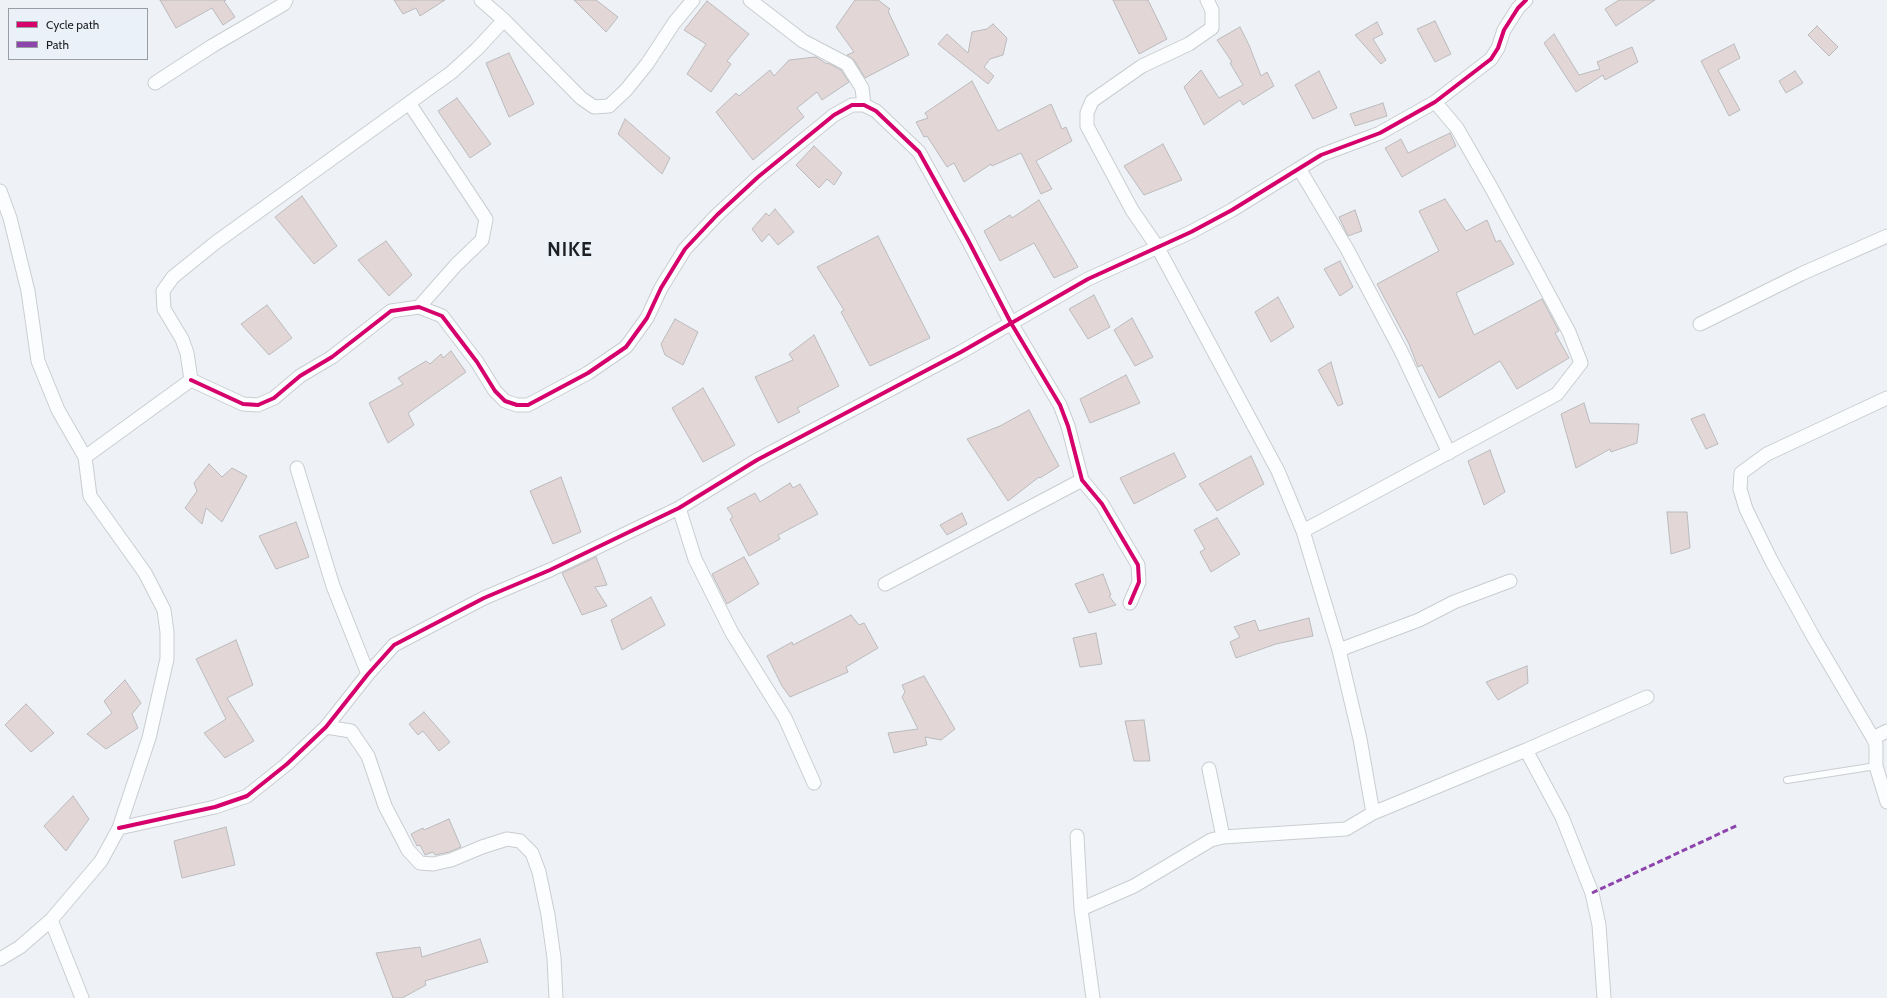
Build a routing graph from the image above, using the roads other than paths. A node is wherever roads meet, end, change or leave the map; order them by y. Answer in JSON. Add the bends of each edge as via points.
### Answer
{"nodes":[{"id":1,"x":286,"y":0,"type":"edge"},
{"id":2,"x":481,"y":0,"type":"edge"},
{"id":3,"x":693,"y":0,"type":"edge"},
{"id":4,"x":750,"y":0,"type":"edge"},
{"id":5,"x":1207,"y":0,"type":"edge"},
{"id":6,"x":1526,"y":0,"type":"edge"},
{"id":7,"x":504,"y":20,"type":"junction"},
{"id":8,"x":155,"y":82,"type":"dead end"},
{"id":9,"x":1435,"y":102,"type":"junction"},
{"id":10,"x":409,"y":103,"type":"junction"},
{"id":11,"x":864,"y":105,"type":"junction"},
{"id":12,"x":1300,"y":170,"type":"junction"},
{"id":13,"x":0,"y":191,"type":"edge"},
{"id":14,"x":1887,"y":236,"type":"edge"},
{"id":15,"x":1158,"y":248,"type":"junction"},
{"id":16,"x":419,"y":307,"type":"junction"},
{"id":17,"x":1011,"y":323,"type":"junction"},
{"id":18,"x":1700,"y":324,"type":"dead end"},
{"id":19,"x":191,"y":380,"type":"junction"},
{"id":20,"x":1887,"y":398,"type":"edge"},
{"id":21,"x":1449,"y":453,"type":"junction"},
{"id":22,"x":85,"y":457,"type":"junction"},
{"id":23,"x":297,"y":468,"type":"dead end"},
{"id":24,"x":1082,"y":480,"type":"junction"},
{"id":25,"x":679,"y":508,"type":"junction"},
{"id":26,"x":1303,"y":531,"type":"junction"},
{"id":27,"x":1510,"y":581,"type":"dead end"},
{"id":28,"x":885,"y":584,"type":"dead end"},
{"id":29,"x":1130,"y":603,"type":"dead end"},
{"id":30,"x":1340,"y":650,"type":"junction"},
{"id":31,"x":368,"y":674,"type":"junction"},
{"id":32,"x":1647,"y":697,"type":"dead end"},
{"id":33,"x":326,"y":727,"type":"junction"},
{"id":34,"x":1887,"y":731,"type":"edge"},
{"id":35,"x":1873,"y":738,"type":"junction"},
{"id":36,"x":1526,"y":750,"type":"junction"},
{"id":37,"x":1876,"y":766,"type":"junction"},
{"id":38,"x":1209,"y":769,"type":"dead end"},
{"id":39,"x":1787,"y":780,"type":"dead end"},
{"id":40,"x":814,"y":783,"type":"dead end"},
{"id":41,"x":1887,"y":802,"type":"edge"},
{"id":42,"x":1373,"y":813,"type":"junction"},
{"id":43,"x":119,"y":828,"type":"junction"},
{"id":44,"x":1077,"y":836,"type":"dead end"},
{"id":45,"x":1223,"y":838,"type":"junction"},
{"id":46,"x":1081,"y":909,"type":"junction"},
{"id":47,"x":52,"y":920,"type":"junction"},
{"id":48,"x":0,"y":959,"type":"edge"},
{"id":49,"x":82,"y":998,"type":"edge"},
{"id":50,"x":556,"y":998,"type":"edge"},
{"id":51,"x":1092,"y":998,"type":"edge"},
{"id":52,"x":1604,"y":998,"type":"edge"}],
"edges":[{"from":1,"to":8,"type":"street","via":[[284,4]]},
{"from":2,"to":7,"type":"street"},
{"from":3,"to":7,"type":"street","via":[[626,90],[609,106],[594,107],[580,98]]},
{"from":4,"to":11,"type":"street","via":[[803,41],[847,64],[862,88]]},
{"from":5,"to":15,"type":"street","via":[[1212,10],[1212,28],[1189,44],[1142,66],[1092,101],[1087,113],[1087,126],[1132,210]]},
{"from":6,"to":9,"type":"street","via":[[1504,30],[1491,59]]},
{"from":7,"to":10,"type":"street","via":[[452,72]]},
{"from":9,"to":12,"type":"street","via":[[1380,133],[1321,155]]},
{"from":9,"to":21,"type":"street","via":[[1457,128],[1492,189],[1569,332],[1581,362],[1557,394]]},
{"from":10,"to":16,"type":"street","via":[[486,219],[482,240]]},
{"from":10,"to":19,"type":"street","via":[[215,243],[173,277],[163,292],[164,309],[182,339]]},
{"from":11,"to":16,"type":"street","via":[[852,105],[834,115],[758,177],[717,215],[685,249],[661,288],[647,318],[626,347],[588,373],[528,405],[505,402],[442,316]]},
{"from":11,"to":17,"type":"street","via":[[876,111],[919,152]]},
{"from":12,"to":15,"type":"street","via":[[1232,210]]},
{"from":12,"to":21,"type":"street","via":[[1347,249],[1401,351]]},
{"from":13,"to":22,"type":"street","via":[[10,218],[28,291],[38,360],[58,410]]},
{"from":14,"to":18,"type":"street","via":[[1801,274]]},
{"from":15,"to":17,"type":"street","via":[[1088,279]]},
{"from":15,"to":26,"type":"street","via":[[1278,471]]},
{"from":16,"to":19,"type":"street","via":[[391,312],[332,357],[300,376],[274,398],[258,405],[243,404]]},
{"from":17,"to":24,"type":"street","via":[[1060,405]]},
{"from":17,"to":25,"type":"street","via":[[757,460]]},
{"from":19,"to":22,"type":"street"},
{"from":20,"to":35,"type":"street","via":[[1767,454],[1741,473],[1740,489],[1746,509],[1771,560]]},
{"from":21,"to":26,"type":"street"},
{"from":22,"to":43,"type":"street","via":[[90,496],[145,573],[164,610],[167,632],[166,659],[149,738]]},
{"from":23,"to":31,"type":"street","via":[[334,586]]},
{"from":24,"to":28,"type":"street"},
{"from":24,"to":29,"type":"street","via":[[1102,504],[1138,565],[1139,582]]},
{"from":25,"to":31,"type":"street","via":[[563,564],[484,598],[394,645]]},
{"from":25,"to":40,"type":"street","via":[[698,566],[732,633],[785,718]]},
{"from":26,"to":30,"type":"street"},
{"from":27,"to":30,"type":"street"},
{"from":30,"to":42,"type":"street"},
{"from":31,"to":33,"type":"street"},
{"from":32,"to":36,"type":"street"},
{"from":33,"to":43,"type":"street","via":[[287,764],[247,796],[215,807]]},
{"from":33,"to":50,"type":"street","via":[[351,731],[368,756],[374,778],[408,850],[420,863],[433,864],[451,860],[507,839],[520,841],[532,853],[539,872],[548,915]]},
{"from":34,"to":35,"type":"street"},
{"from":35,"to":37,"type":"street","via":[[1876,744]]},
{"from":36,"to":42,"type":"street"},
{"from":36,"to":52,"type":"street","via":[[1562,818],[1592,892],[1600,925]]},
{"from":37,"to":39,"type":"lane"},
{"from":37,"to":41,"type":"street"},
{"from":38,"to":45,"type":"street"},
{"from":42,"to":45,"type":"street","via":[[1346,829]]},
{"from":43,"to":47,"type":"street","via":[[101,861]]},
{"from":44,"to":46,"type":"street"},
{"from":45,"to":46,"type":"street","via":[[1211,840],[1134,886]]},
{"from":46,"to":51,"type":"street"},
{"from":47,"to":48,"type":"street","via":[[20,947]]},
{"from":47,"to":49,"type":"street"}]}
